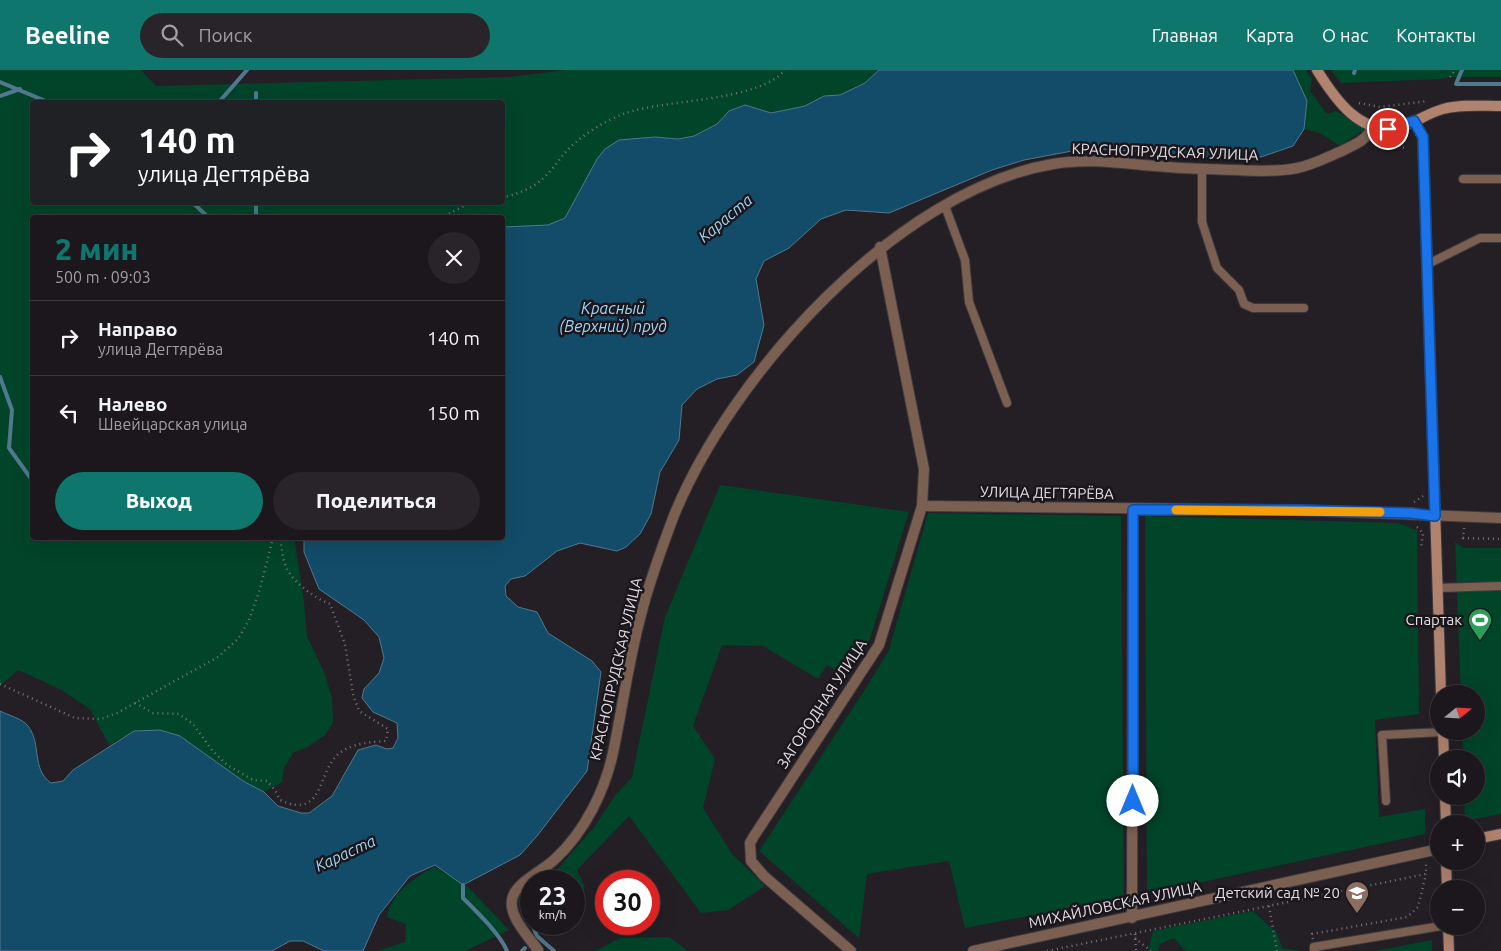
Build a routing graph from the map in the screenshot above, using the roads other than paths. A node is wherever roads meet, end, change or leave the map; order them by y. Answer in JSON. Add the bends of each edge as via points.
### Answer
{"nodes":[{"id":1,"x":1317,"y":70,"type":"edge"},
{"id":2,"x":1501,"y":106,"type":"edge"},
{"id":3,"x":1414,"y":121,"type":"junction"},
{"id":4,"x":1373,"y":127,"type":"junction"},
{"id":5,"x":1202,"y":169,"type":"junction"},
{"id":6,"x":1463,"y":179,"type":"dead end"},
{"id":7,"x":1501,"y":179,"type":"edge"},
{"id":8,"x":944,"y":206,"type":"junction"},
{"id":9,"x":1501,"y":238,"type":"edge"},
{"id":10,"x":880,"y":247,"type":"junction"},
{"id":11,"x":1428,"y":264,"type":"junction"},
{"id":12,"x":1304,"y":308,"type":"dead end"},
{"id":13,"x":1007,"y":403,"type":"dead end"},
{"id":14,"x":922,"y":506,"type":"junction"},
{"id":15,"x":1133,"y":510,"type":"junction"},
{"id":16,"x":1435,"y":516,"type":"junction"},
{"id":17,"x":1501,"y":518,"type":"edge"},
{"id":18,"x":1501,"y":586,"type":"edge"},
{"id":19,"x":1438,"y":588,"type":"junction"},
{"id":20,"x":1441,"y":685,"type":"edge"},
{"id":21,"x":1430,"y":733,"type":"edge"},
{"id":22,"x":1386,"y":801,"type":"dead end"},
{"id":23,"x":1501,"y":834,"type":"edge"},
{"id":24,"x":1485,"y":837,"type":"edge"},
{"id":25,"x":1430,"y":851,"type":"edge"},
{"id":26,"x":1132,"y":918,"type":"junction"},
{"id":27,"x":1430,"y":928,"type":"edge"},
{"id":28,"x":1445,"y":935,"type":"edge"},
{"id":29,"x":538,"y":950,"type":"edge"},
{"id":30,"x":850,"y":951,"type":"edge"},
{"id":31,"x":973,"y":951,"type":"edge"},
{"id":32,"x":1314,"y":951,"type":"edge"},
{"id":33,"x":1449,"y":951,"type":"edge"}],
"edges":[{"from":1,"to":4,"type":"street","via":[[1344,108]]},
{"from":2,"to":3,"type":"street","via":[[1444,109]]},
{"from":3,"to":4,"type":"street","via":[[1388,129]]},
{"from":3,"to":11,"type":"street","via":[[1423,137]]},
{"from":4,"to":5,"type":"street","name":"КРАСНОПРУДСКАЯ УЛИЦА","via":[[1365,140],[1296,169]]},
{"from":5,"to":8,"type":"street","name":"КРАСНОПРУДСКАЯ УЛИЦА","via":[[1118,162],[1053,164],[1004,178]]},
{"from":5,"to":12,"type":"lane","via":[[1202,222],[1217,268],[1239,290],[1244,304],[1253,308]]},
{"from":6,"to":7,"type":"lane"},
{"from":8,"to":10,"type":"street","name":"КРАСНОПРУДСКАЯ УЛИЦА"},
{"from":8,"to":13,"type":"lane","via":[[965,260],[968,302]]},
{"from":9,"to":11,"type":"lane","via":[[1480,238]]},
{"from":10,"to":14,"type":"street","name":"ЗАГОРОДНАЯ УЛИЦА","via":[[924,469]]},
{"from":10,"to":29,"type":"street","name":"КРАСНОПРУДСКАЯ УЛИЦА","via":[[822,301],[788,340],[730,411],[702,455],[674,516],[650,581],[638,625],[612,762],[603,790],[580,830],[556,859],[513,896],[516,918]]},
{"from":11,"to":16,"type":"street"},
{"from":14,"to":15,"type":"street","name":"УЛИЦА ДЕГТЯРЁВА"},
{"from":14,"to":30,"type":"street","name":"ЗАГОРОДНАЯ УЛИЦА","via":[[879,645],[750,843],[752,861],[764,876]]},
{"from":15,"to":16,"type":"street","name":"УЛИЦА ДЕГТЯРЁВА","via":[[1298,510]]},
{"from":15,"to":26,"type":"street"},
{"from":16,"to":17,"type":"street","name":"УЛИЦА ДЕГТЯРЁВА"},
{"from":16,"to":19,"type":"street"},
{"from":18,"to":19,"type":"lane"},
{"from":19,"to":20,"type":"street"},
{"from":21,"to":22,"type":"lane","via":[[1382,735]]},
{"from":23,"to":24,"type":"street"},
{"from":25,"to":26,"type":"street","name":"МИХАЙЛОВСКАЯ УЛИЦА"},
{"from":26,"to":31,"type":"street","name":"МИХАЙЛОВСКАЯ УЛИЦА"},
{"from":27,"to":32,"type":"lane","via":[[1314,947]]},
{"from":28,"to":33,"type":"street"}]}
